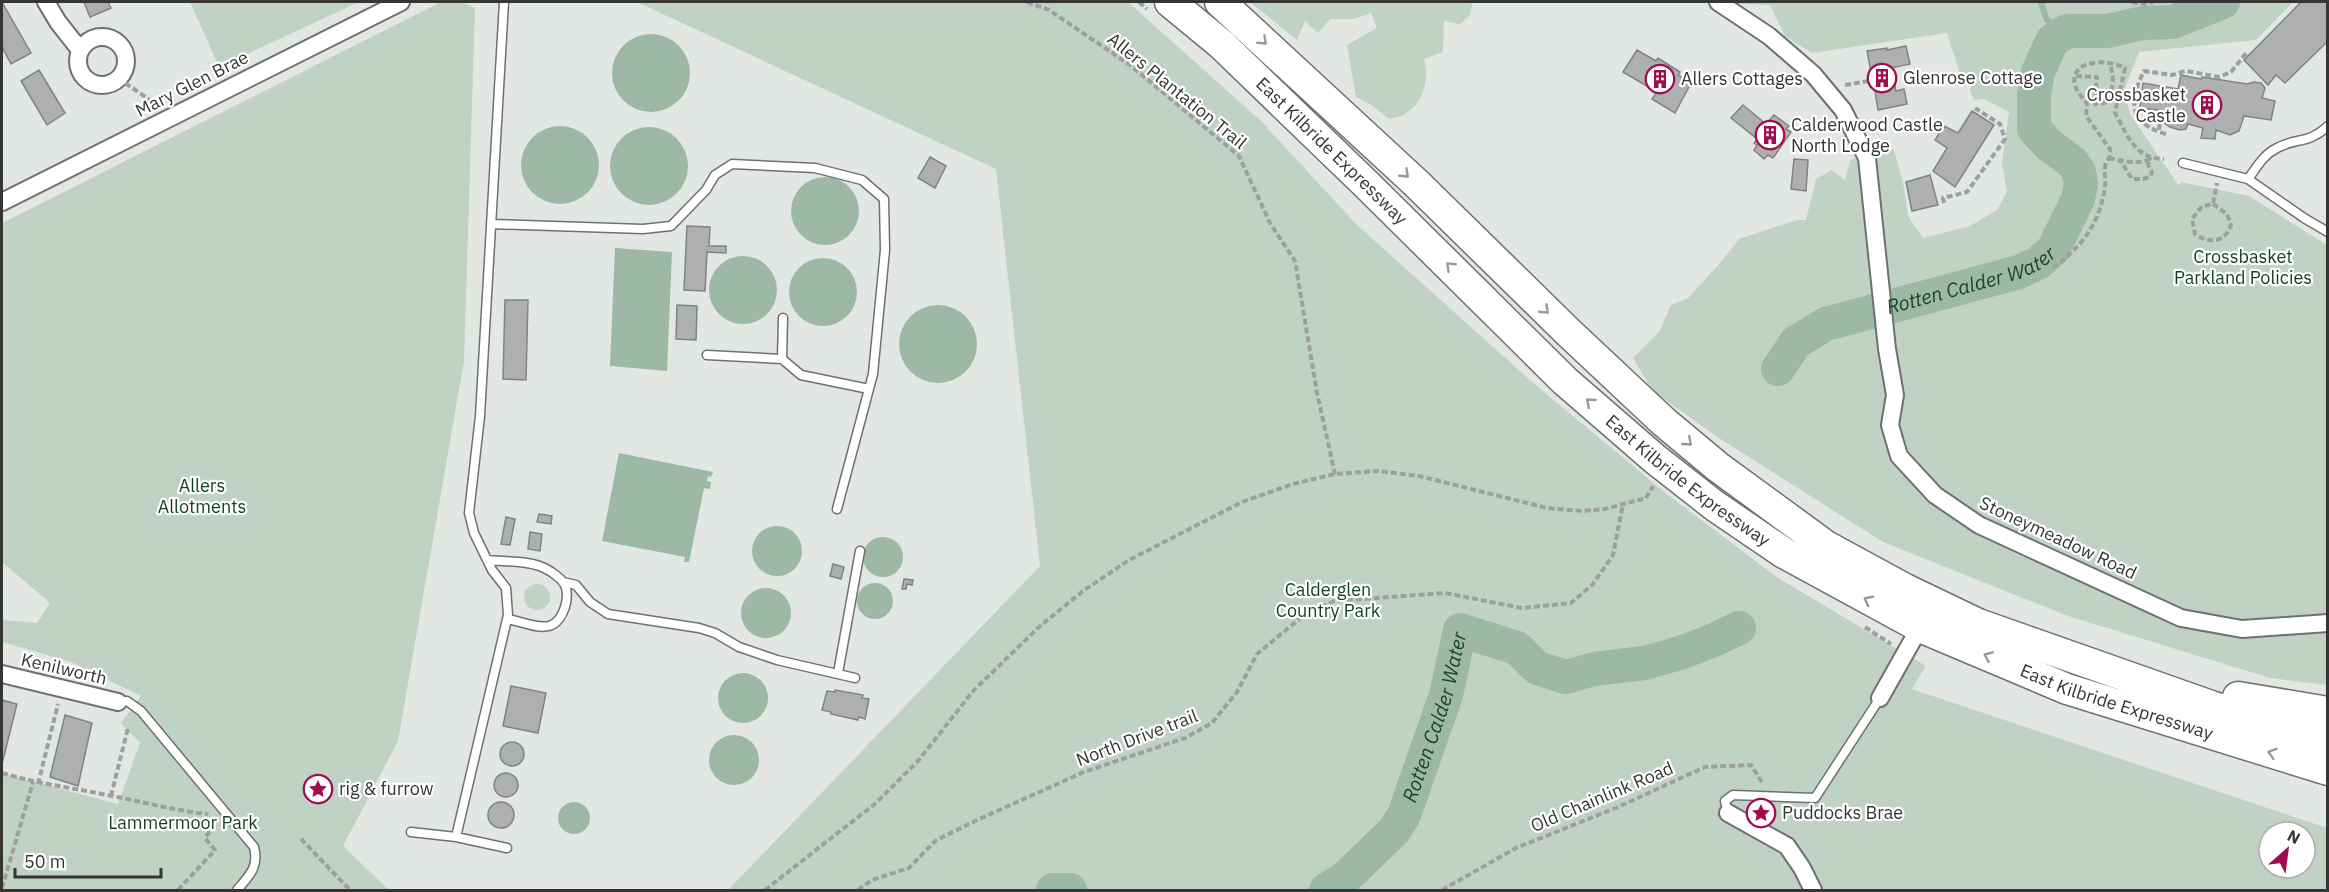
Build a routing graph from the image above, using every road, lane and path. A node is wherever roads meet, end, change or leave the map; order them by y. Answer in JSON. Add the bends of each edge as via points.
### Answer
{"nodes":[{"id":1,"x":46,"y":2,"type":"edge"},
{"id":2,"x":401,"y":2,"type":"edge"},
{"id":3,"x":504,"y":2,"type":"edge"},
{"id":4,"x":1027,"y":2,"type":"edge"},
{"id":5,"x":1170,"y":2,"type":"edge"},
{"id":6,"x":1220,"y":2,"type":"edge"},
{"id":7,"x":1718,"y":2,"type":"edge"},
{"id":8,"x":2132,"y":2,"type":"edge"},
{"id":9,"x":2153,"y":2,"type":"edge"},
{"id":10,"x":80,"y":50,"type":"junction"},
{"id":11,"x":2248,"y":51,"type":"dead end"},
{"id":12,"x":2109,"y":63,"type":"junction"},
{"id":13,"x":2075,"y":76,"type":"junction"},
{"id":14,"x":118,"y":78,"type":"junction"},
{"id":15,"x":1868,"y":81,"type":"dead end"},
{"id":16,"x":1841,"y":85,"type":"dead end"},
{"id":17,"x":2087,"y":104,"type":"junction"},
{"id":18,"x":2095,"y":104,"type":"junction"},
{"id":19,"x":1975,"y":108,"type":"dead end"},
{"id":20,"x":2161,"y":115,"type":"dead end"},
{"id":21,"x":173,"y":116,"type":"junction"},
{"id":22,"x":2328,"y":126,"type":"edge"},
{"id":23,"x":2159,"y":130,"type":"dead end"},
{"id":24,"x":2166,"y":134,"type":"dead end"},
{"id":25,"x":2109,"y":158,"type":"junction"},
{"id":26,"x":2150,"y":159,"type":"junction"},
{"id":27,"x":2164,"y":159,"type":"dead end"},
{"id":28,"x":2120,"y":160,"type":"junction"},
{"id":29,"x":2183,"y":163,"type":"dead end"},
{"id":30,"x":2219,"y":170,"type":"junction"},
{"id":31,"x":2248,"y":179,"type":"junction"},
{"id":32,"x":2,"y":201,"type":"edge"},
{"id":33,"x":1944,"y":203,"type":"dead end"},
{"id":34,"x":2213,"y":204,"type":"junction"},
{"id":35,"x":491,"y":224,"type":"junction"},
{"id":36,"x":2328,"y":232,"type":"edge"},
{"id":37,"x":2053,"y":268,"type":"dead end"},
{"id":38,"x":783,"y":318,"type":"dead end"},
{"id":39,"x":707,"y":356,"type":"dead end"},
{"id":40,"x":782,"y":360,"type":"junction"},
{"id":41,"x":870,"y":389,"type":"junction"},
{"id":42,"x":1335,"y":474,"type":"junction"},
{"id":43,"x":1658,"y":478,"type":"dead end"},
{"id":44,"x":1623,"y":504,"type":"junction"},
{"id":45,"x":837,"y":509,"type":"dead end"},
{"id":46,"x":860,"y":551,"type":"dead end"},
{"id":47,"x":488,"y":560,"type":"junction"},
{"id":48,"x":563,"y":582,"type":"junction"},
{"id":49,"x":507,"y":619,"type":"junction"},
{"id":50,"x":2328,"y":623,"type":"edge"},
{"id":51,"x":1920,"y":627,"type":"junction"},
{"id":52,"x":838,"y":673,"type":"junction"},
{"id":53,"x":2,"y":674,"type":"edge"},
{"id":54,"x":2126,"y":677,"type":"junction"},
{"id":55,"x":855,"y":678,"type":"dead end"},
{"id":56,"x":62,"y":688,"type":"junction"},
{"id":57,"x":1880,"y":698,"type":"joint"},
{"id":58,"x":118,"y":702,"type":"joint"},
{"id":59,"x":2328,"y":712,"type":"edge"},
{"id":60,"x":128,"y":728,"type":"dead end"},
{"id":61,"x":2328,"y":741,"type":"edge"},
{"id":62,"x":2328,"y":770,"type":"edge"},
{"id":63,"x":2,"y":773,"type":"edge"},
{"id":64,"x":35,"y":783,"type":"junction"},
{"id":65,"x":1767,"y":792,"type":"dead end"},
{"id":66,"x":111,"y":796,"type":"junction"},
{"id":67,"x":202,"y":805,"type":"dead end"},
{"id":68,"x":1728,"y":813,"type":"joint"},
{"id":69,"x":208,"y":814,"type":"junction"},
{"id":70,"x":411,"y":832,"type":"dead end"},
{"id":71,"x":456,"y":837,"type":"junction"},
{"id":72,"x":301,"y":839,"type":"dead end"},
{"id":73,"x":507,"y":848,"type":"dead end"},
{"id":74,"x":2,"y":888,"type":"edge"},
{"id":75,"x":178,"y":891,"type":"edge"},
{"id":76,"x":237,"y":891,"type":"edge"},
{"id":77,"x":350,"y":891,"type":"edge"},
{"id":78,"x":765,"y":891,"type":"edge"},
{"id":79,"x":858,"y":891,"type":"edge"},
{"id":80,"x":1442,"y":891,"type":"edge"},
{"id":81,"x":1813,"y":891,"type":"edge"}],
"edges":[{"from":1,"to":10,"type":"street"},
{"from":2,"to":21,"type":"street","name":"Mary Glen Brae"},
{"from":3,"to":35,"type":"lane"},
{"from":4,"to":42,"type":"path","name":"Allers Plantation Trail","via":[[1049,10],[1130,65],[1239,156],[1270,223],[1295,261]]},
{"from":51,"to":5,"type":"highway","name":"East Kilbride Expressway","one_way":true,"via":[[1784,553],[1655,459],[1565,381],[1221,44]]},
{"from":6,"to":54,"type":"highway","name":"East Kilbride Expressway","one_way":true,"via":[[1416,183],[1575,339],[1718,467],[1826,546],[1905,590],[1978,624]]},
{"from":7,"to":50,"type":"street","name":"Stoneymeadow Road","via":[[1769,36],[1813,74],[1843,110],[1867,158],[1895,395],[1890,425],[1899,456],[1935,495],[1979,525],[2181,618],[2242,629]]},
{"from":8,"to":9,"type":"path"},
{"from":10,"to":14,"type":"street","via":[[78,66],[86,79],[101,85]]},
{"from":10,"to":14,"type":"street","via":[[92,40],[114,41],[126,60]]},
{"from":11,"to":24,"type":"path","via":[[2224,76],[2144,70],[2133,110],[2148,127]]},
{"from":12,"to":13,"type":"path","via":[[2084,64]]},
{"from":12,"to":18,"type":"path","via":[[2113,71],[2109,98],[2105,103]]},
{"from":12,"to":26,"type":"path","via":[[2125,68],[2115,113],[2139,153]]},
{"from":13,"to":17,"type":"path","via":[[2077,93]]},
{"from":13,"to":18,"type":"path","via":[[2097,77]]},
{"from":14,"to":21,"type":"path"},
{"from":15,"to":16,"type":"path"},
{"from":17,"to":18,"type":"path"},
{"from":17,"to":25,"type":"path","via":[[2086,116],[2110,150]]},
{"from":19,"to":33,"type":"path","via":[[2000,124],[2005,139],[1967,192],[1943,198]]},
{"from":20,"to":23,"type":"path"},
{"from":21,"to":32,"type":"street","name":"Mary Glen Brae"},
{"from":22,"to":31,"type":"lane","via":[[2318,135],[2269,152]]},
{"from":25,"to":28,"type":"path"},
{"from":25,"to":37,"type":"path","via":[[2094,222],[2083,242]]},
{"from":26,"to":27,"type":"path"},
{"from":26,"to":28,"type":"path"},
{"from":26,"to":28,"type":"path","via":[[2152,172],[2143,179],[2132,179]]},
{"from":29,"to":30,"type":"lane"},
{"from":30,"to":31,"type":"lane"},
{"from":30,"to":34,"type":"path"},
{"from":31,"to":36,"type":"lane"},
{"from":34,"to":34,"type":"path","via":[[2202,206],[2192,219],[2195,234],[2211,241],[2219,240],[2231,225],[2227,214]]},
{"from":35,"to":41,"type":"lane","via":[[643,229],[671,226],[715,175],[732,164],[815,168],[862,180],[884,199],[885,250]]},
{"from":35,"to":47,"type":"lane","via":[[480,416],[469,513]]},
{"from":38,"to":40,"type":"lane"},
{"from":39,"to":40,"type":"lane"},
{"from":40,"to":41,"type":"lane","via":[[801,375]]},
{"from":41,"to":45,"type":"lane"},
{"from":42,"to":44,"type":"path","via":[[1378,471],[1419,476],[1546,508],[1583,511]]},
{"from":42,"to":78,"type":"path","via":[[1293,483],[1242,502],[1129,560],[1083,591],[998,664],[918,761],[876,803]]},
{"from":43,"to":44,"type":"path","via":[[1646,498]]},
{"from":44,"to":79,"type":"path","name":"North Drive trail","via":[[1613,555],[1593,584],[1571,603],[1521,608],[1445,593],[1334,601],[1304,615],[1257,654],[1237,692],[1212,723],[1185,738],[1084,772],[977,820],[935,842],[909,868],[872,880]]},
{"from":46,"to":52,"type":"lane"},
{"from":47,"to":48,"type":"lane","via":[[547,569]]},
{"from":47,"to":49,"type":"lane","via":[[506,588]]},
{"from":48,"to":49,"type":"lane","via":[[567,594],[564,608],[552,626]]},
{"from":48,"to":52,"type":"lane","via":[[576,585],[590,602],[608,614],[699,628],[777,660]]},
{"from":49,"to":71,"type":"lane"},
{"from":51,"to":57,"type":"street"},
{"from":62,"to":51,"type":"highway","name":"East Kilbride Expressway","one_way":true,"via":[[2067,689]]},
{"from":52,"to":55,"type":"lane"},
{"from":53,"to":56,"type":"street","name":"Kenilworth"},
{"from":54,"to":59,"type":"highway"},
{"from":54,"to":61,"type":"highway","name":"East Kilbride Expressway"},
{"from":56,"to":58,"type":"street","name":"Kenilworth"},
{"from":56,"to":64,"type":"path"},
{"from":57,"to":68,"type":"lane","via":[[1815,798],[1733,795],[1725,801]]},
{"from":58,"to":76,"type":"lane","via":[[127,700],[141,711],[254,847],[257,860]]},
{"from":60,"to":66,"type":"path"},
{"from":63,"to":64,"type":"path"},
{"from":64,"to":66,"type":"path"},
{"from":64,"to":74,"type":"path"},
{"from":65,"to":80,"type":"path","name":"Old Chainlink Road","via":[[1751,765],[1705,767],[1516,848]]},
{"from":66,"to":69,"type":"path"},
{"from":67,"to":69,"type":"path"},
{"from":68,"to":81,"type":"street","via":[[1787,846]]},
{"from":69,"to":75,"type":"path","via":[[218,823],[205,838],[215,850]]},
{"from":70,"to":71,"type":"lane"},
{"from":71,"to":73,"type":"lane"},
{"from":72,"to":77,"type":"path"}]}
